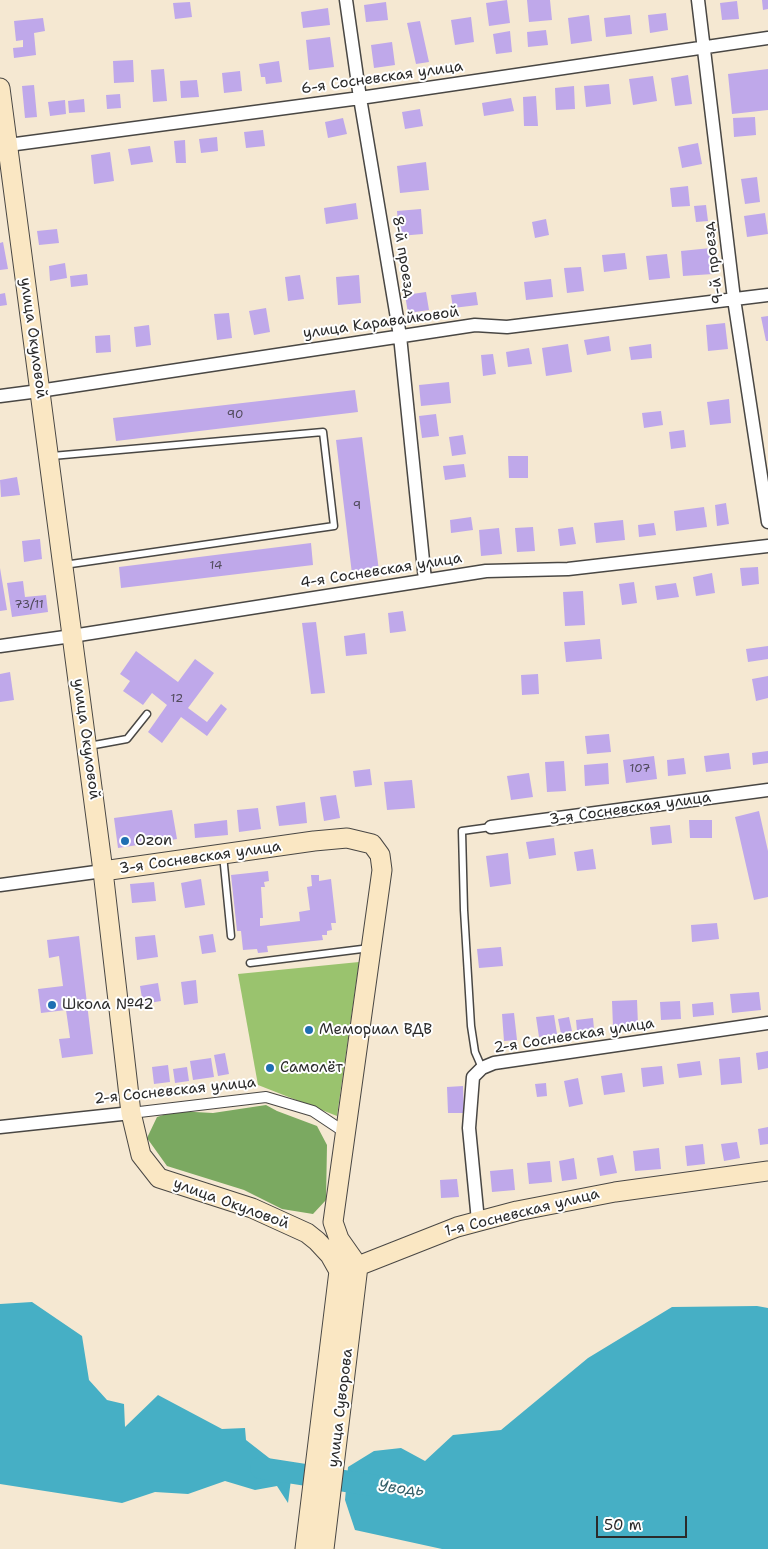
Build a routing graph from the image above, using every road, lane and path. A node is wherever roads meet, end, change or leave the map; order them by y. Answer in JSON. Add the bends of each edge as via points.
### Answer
{"nodes":[{"id":1,"x":346,"y":0,"type":"edge"},
{"id":2,"x":698,"y":0,"type":"edge"},
{"id":3,"x":768,"y":38,"type":"edge"},
{"id":4,"x":705,"y":47,"type":"junction"},
{"id":5,"x":0,"y":88,"type":"edge"},
{"id":6,"x":360,"y":98,"type":"junction"},
{"id":7,"x":4,"y":145,"type":"edge"},
{"id":8,"x":768,"y":295,"type":"edge"},
{"id":9,"x":734,"y":299,"type":"junction"},
{"id":10,"x":400,"y":336,"type":"junction"},
{"id":11,"x":40,"y":391,"type":"junction"},
{"id":12,"x":0,"y":396,"type":"edge"},
{"id":13,"x":49,"y":457,"type":"junction"},
{"id":14,"x":768,"y":522,"type":"edge"},
{"id":15,"x":768,"y":546,"type":"edge"},
{"id":16,"x":63,"y":565,"type":"junction"},
{"id":17,"x":425,"y":580,"type":"junction"},
{"id":18,"x":72,"y":636,"type":"junction"},
{"id":19,"x":0,"y":646,"type":"edge"},
{"id":20,"x":147,"y":714,"type":"dead end"},
{"id":21,"x":87,"y":747,"type":"junction"},
{"id":22,"x":768,"y":790,"type":"edge"},
{"id":23,"x":491,"y":827,"type":"joint"},
{"id":24,"x":223,"y":854,"type":"junction"},
{"id":25,"x":103,"y":871,"type":"junction"},
{"id":26,"x":0,"y":885,"type":"edge"},
{"id":27,"x":231,"y":936,"type":"dead end"},
{"id":28,"x":371,"y":948,"type":"junction"},
{"id":29,"x":250,"y":963,"type":"dead end"},
{"id":30,"x":768,"y":1023,"type":"edge"},
{"id":31,"x":482,"y":1068,"type":"junction"},
{"id":32,"x":131,"y":1113,"type":"junction"},
{"id":33,"x":0,"y":1127,"type":"edge"},
{"id":34,"x":346,"y":1134,"type":"junction"},
{"id":35,"x":768,"y":1171,"type":"edge"},
{"id":36,"x":478,"y":1221,"type":"junction"},
{"id":37,"x":358,"y":1266,"type":"junction"},
{"id":38,"x":339,"y":1271,"type":"junction"},
{"id":39,"x":330,"y":1417,"type":"junction"},
{"id":40,"x":304,"y":1549,"type":"edge"},
{"id":41,"x":324,"y":1549,"type":"edge"}],
"edges":[{"from":1,"to":6,"type":"street","name":"8-й проезд"},
{"from":2,"to":4,"type":"street","name":"9-й проезд"},
{"from":3,"to":4,"type":"street","name":"6-я Сосневская улица"},
{"from":4,"to":6,"type":"street","name":"6-я Сосневская улица"},
{"from":4,"to":9,"type":"street","name":"9-й проезд"},
{"from":5,"to":7,"type":"main road","name":"улица Окуловой"},
{"from":6,"to":7,"type":"street","name":"6-я Сосневская улица"},
{"from":6,"to":10,"type":"street","name":"8-й проезд"},
{"from":7,"to":11,"type":"main road","name":"улица Окуловой"},
{"from":8,"to":9,"type":"street","name":"улица Каравайковой"},
{"from":9,"to":10,"type":"street","name":"улица Каравайковой","via":[[507,327],[475,325]]},
{"from":9,"to":14,"type":"street","name":"9-й проезд"},
{"from":10,"to":11,"type":"street","name":"улица Каравайковой"},
{"from":10,"to":17,"type":"street","name":"8-й проезд"},
{"from":11,"to":12,"type":"street","name":"улица Каравайковой"},
{"from":11,"to":13,"type":"main road","name":"улица Окуловой"},
{"from":13,"to":16,"type":"main road","name":"улица Окуловой"},
{"from":13,"to":16,"type":"lane","via":[[323,432],[334,526]]},
{"from":15,"to":17,"type":"street","name":"4-я Сосневская улица","via":[[568,569],[486,571]]},
{"from":16,"to":18,"type":"main road","name":"улица Окуловой"},
{"from":17,"to":18,"type":"street","name":"4-я Сосневская улица"},
{"from":18,"to":19,"type":"street","name":"4-я Сосневская улица"},
{"from":18,"to":21,"type":"main road","name":"улица Окуловой"},
{"from":20,"to":21,"type":"lane","via":[[127,739]]},
{"from":21,"to":25,"type":"main road","name":"улица Окуловой"},
{"from":22,"to":23,"type":"street","name":"3-я Сосневская улица"},
{"from":23,"to":31,"type":"lane","via":[[462,831],[471,1026],[475,1052]]},
{"from":24,"to":25,"type":"main road","name":"3-я Сосневская улица"},
{"from":24,"to":27,"type":"lane"},
{"from":24,"to":28,"type":"main road","name":"3-я Сосневская улица","via":[[347,838],[372,844],[380,855],[382,870]]},
{"from":25,"to":26,"type":"street","name":"3-я Сосневская улица"},
{"from":25,"to":32,"type":"main road","name":"улица Окуловой"},
{"from":28,"to":29,"type":"lane"},
{"from":28,"to":34,"type":"main road"},
{"from":30,"to":31,"type":"street","name":"2-я Сосневская улица","via":[[494,1063]]},
{"from":31,"to":36,"type":"street","name":"2-я Сосневская улица","via":[[473,1076],[469,1128]]},
{"from":32,"to":33,"type":"street","name":"2-я Сосневская улица"},
{"from":32,"to":34,"type":"street","name":"2-я Сосневская улица","via":[[266,1097],[314,1111]]},
{"from":32,"to":38,"type":"main road","name":"улица Окуловой","via":[[141,1155],[159,1178],[252,1208],[296,1227],[317,1241]]},
{"from":34,"to":37,"type":"main road","via":[[333,1222],[339,1239]]},
{"from":35,"to":36,"type":"main road","name":"1-я Сосневская улица","via":[[614,1192]]},
{"from":36,"to":37,"type":"main road","name":"1-я Сосневская улица","via":[[430,1236]]},
{"from":37,"to":38,"type":"main road","name":"1-я Сосневская улица"},
{"from":37,"to":39,"type":"main road","name":"улица Суворова"},
{"from":38,"to":39,"type":"main road","name":"улица Суворова"},
{"from":39,"to":40,"type":"main road","name":"улица Суворова"},
{"from":39,"to":41,"type":"main road","name":"улица Суворова"}]}
